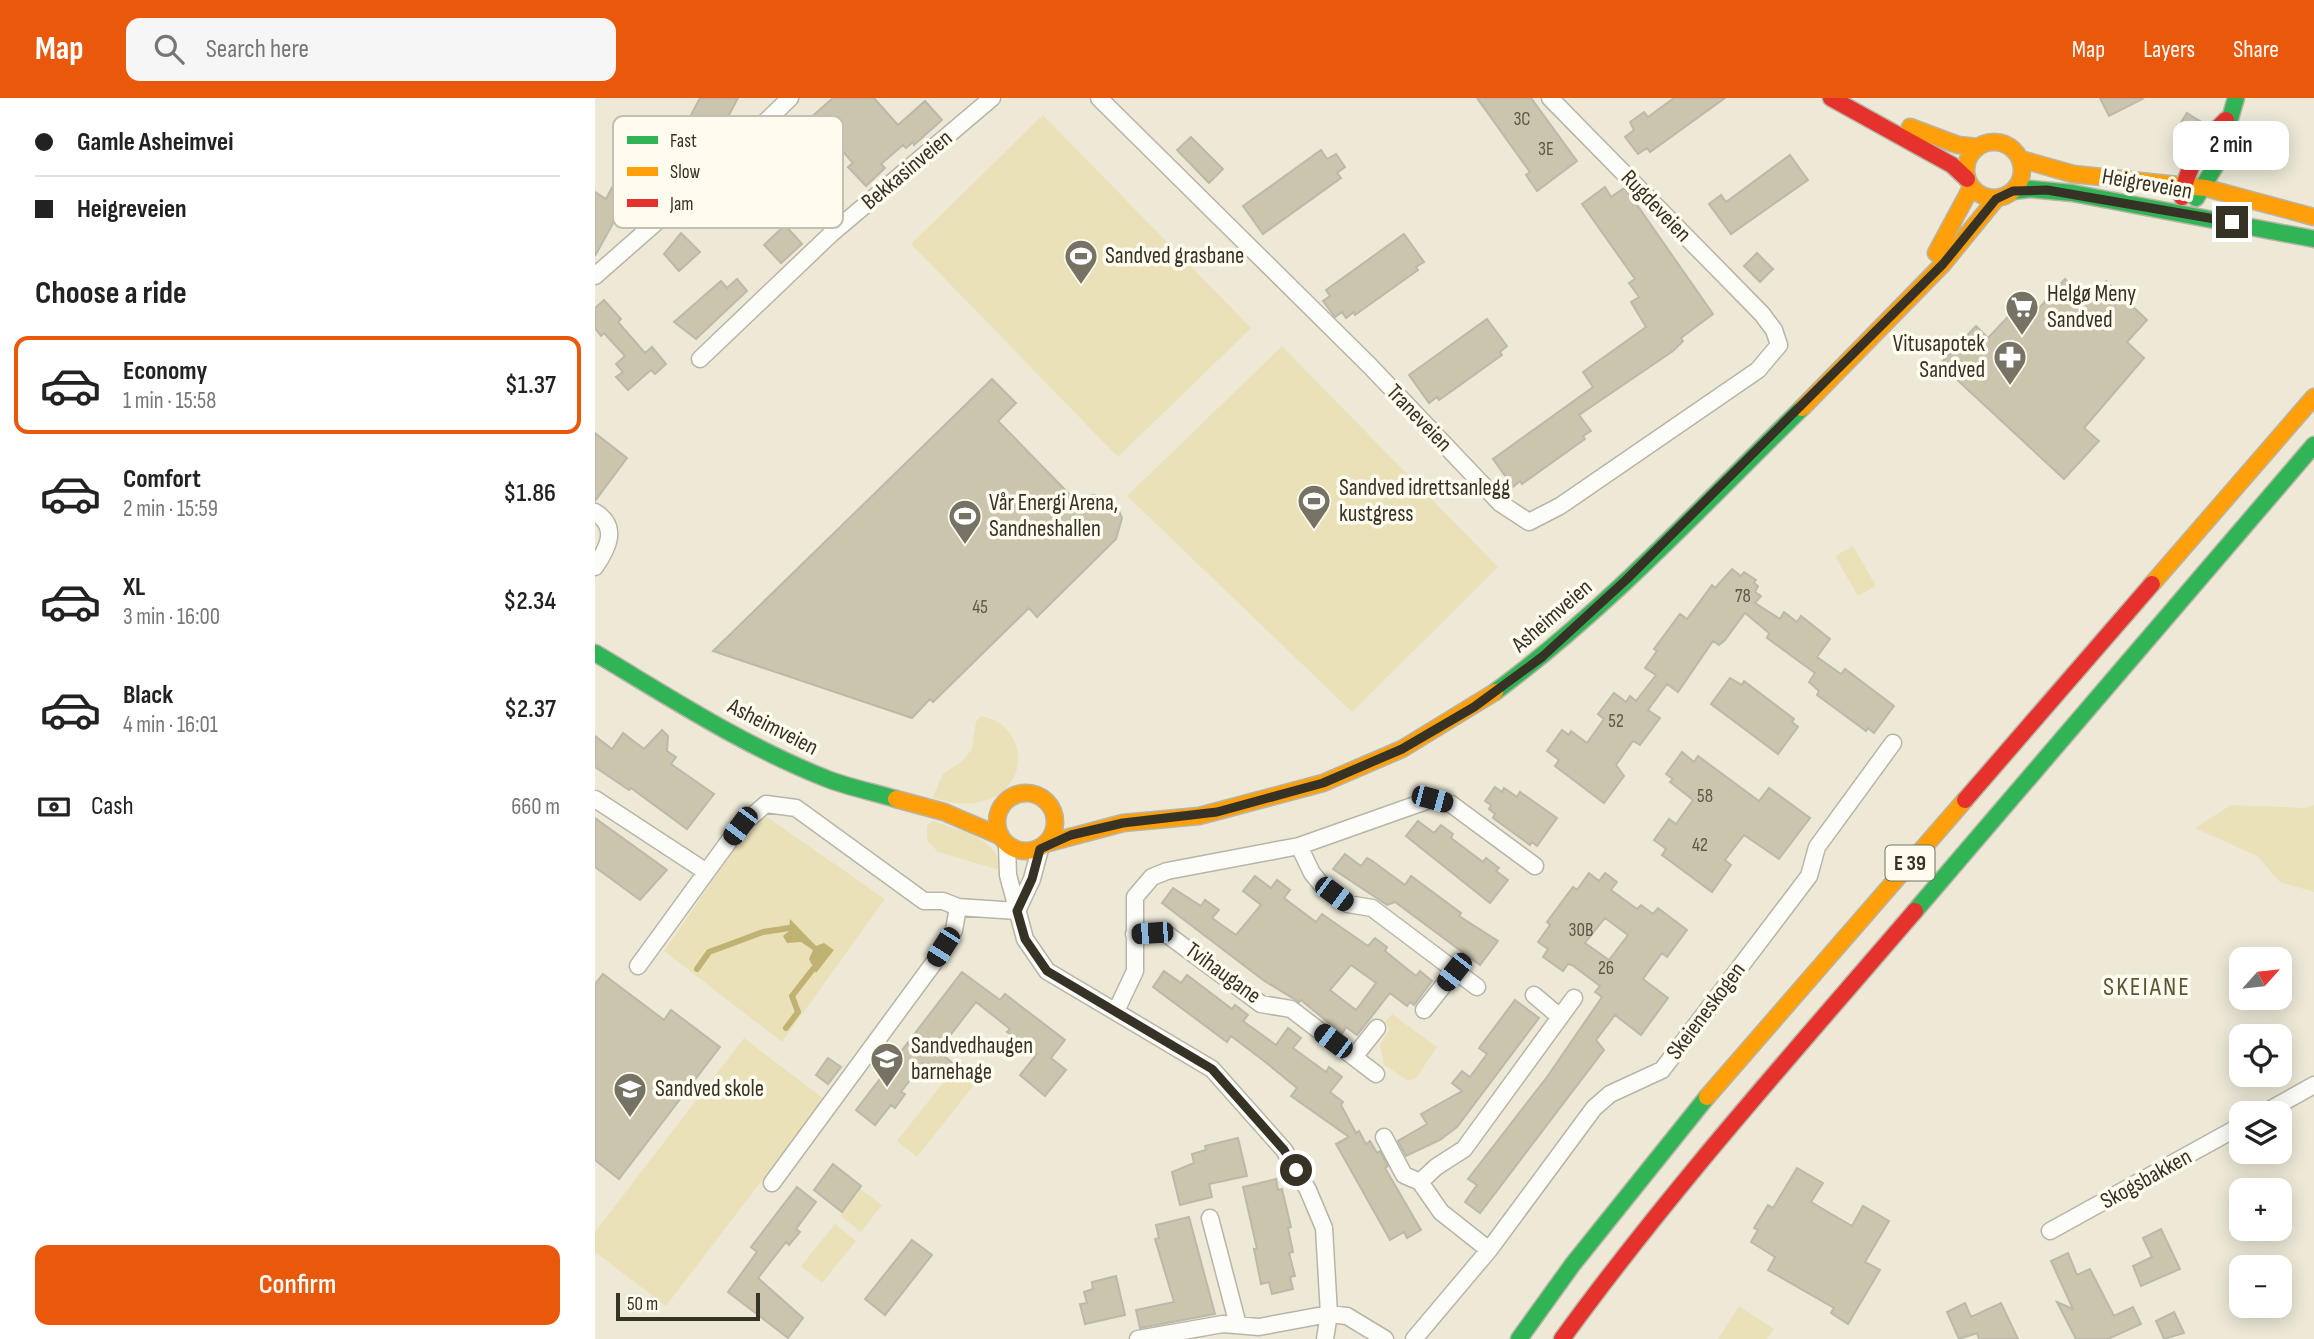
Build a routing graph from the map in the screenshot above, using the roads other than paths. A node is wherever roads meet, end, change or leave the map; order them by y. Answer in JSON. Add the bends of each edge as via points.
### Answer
{"nodes":[{"id":1,"x":790,"y":98,"type":"edge"},
{"id":2,"x":992,"y":98,"type":"edge"},
{"id":3,"x":1099,"y":98,"type":"edge"},
{"id":4,"x":1550,"y":98,"type":"edge"},
{"id":5,"x":1832,"y":98,"type":"edge"},
{"id":6,"x":2236,"y":98,"type":"edge"},
{"id":7,"x":771,"y":116,"type":"edge"},
{"id":8,"x":1867,"y":116,"type":"junction"},
{"id":9,"x":2226,"y":120,"type":"junction"},
{"id":10,"x":1977,"y":147,"type":"junction"},
{"id":11,"x":2020,"y":159,"type":"junction"},
{"id":12,"x":1969,"y":183,"type":"junction"},
{"id":13,"x":2183,"y":184,"type":"junction"},
{"id":14,"x":2206,"y":188,"type":"junction"},
{"id":15,"x":2013,"y":191,"type":"junction"},
{"id":16,"x":1996,"y":199,"type":"junction"},
{"id":17,"x":2182,"y":212,"type":"junction"},
{"id":18,"x":2314,"y":217,"type":"edge"},
{"id":19,"x":843,"y":224,"type":"edge"},
{"id":20,"x":650,"y":228,"type":"edge"},
{"id":21,"x":838,"y":228,"type":"edge"},
{"id":22,"x":2314,"y":239,"type":"edge"},
{"id":23,"x":595,"y":276,"type":"edge"},
{"id":24,"x":1918,"y":287,"type":"junction"},
{"id":25,"x":1762,"y":314,"type":"joint"},
{"id":26,"x":700,"y":359,"type":"dead end"},
{"id":27,"x":2314,"y":397,"type":"edge"},
{"id":28,"x":2314,"y":445,"type":"edge"},
{"id":29,"x":595,"y":512,"type":"edge"},
{"id":30,"x":595,"y":567,"type":"edge"},
{"id":31,"x":595,"y":653,"type":"edge"},
{"id":32,"x":1893,"y":743,"type":"dead end"},
{"id":33,"x":595,"y":799,"type":"edge"},
{"id":34,"x":1000,"y":808,"type":"junction"},
{"id":35,"x":1053,"y":809,"type":"junction"},
{"id":36,"x":944,"y":812,"type":"junction"},
{"id":37,"x":1123,"y":823,"type":"junction"},
{"id":38,"x":1004,"y":840,"type":"junction"},
{"id":39,"x":1044,"y":846,"type":"junction"},
{"id":40,"x":1299,"y":846,"type":"junction"},
{"id":41,"x":1535,"y":866,"type":"dead end"},
{"id":42,"x":705,"y":871,"type":"junction"},
{"id":43,"x":958,"y":908,"type":"junction"},
{"id":44,"x":1017,"y":911,"type":"junction"},
{"id":45,"x":1134,"y":934,"type":"junction"},
{"id":46,"x":638,"y":966,"type":"dead end"},
{"id":47,"x":1454,"y":972,"type":"junction"},
{"id":48,"x":1477,"y":987,"type":"dead end"},
{"id":49,"x":1534,"y":995,"type":"dead end"},
{"id":50,"x":1574,"y":998,"type":"dead end"},
{"id":51,"x":1424,"y":1010,"type":"dead end"},
{"id":52,"x":1116,"y":1011,"type":"junction"},
{"id":53,"x":1560,"y":1017,"type":"junction"},
{"id":54,"x":1377,"y":1028,"type":"dead end"},
{"id":55,"x":1354,"y":1057,"type":"junction"},
{"id":56,"x":1376,"y":1074,"type":"dead end"},
{"id":57,"x":2314,"y":1085,"type":"edge"},
{"id":58,"x":2285,"y":1101,"type":"edge"},
{"id":59,"x":2229,"y":1132,"type":"edge"},
{"id":60,"x":1384,"y":1138,"type":"dead end"},
{"id":61,"x":1420,"y":1182,"type":"junction"},
{"id":62,"x":772,"y":1183,"type":"dead end"},
{"id":63,"x":1210,"y":1217,"type":"dead end"},
{"id":64,"x":2050,"y":1231,"type":"dead end"},
{"id":65,"x":1489,"y":1250,"type":"junction"},
{"id":66,"x":1329,"y":1314,"type":"junction"},
{"id":67,"x":1238,"y":1325,"type":"junction"},
{"id":68,"x":1139,"y":1339,"type":"edge"},
{"id":69,"x":1325,"y":1339,"type":"edge"},
{"id":70,"x":1385,"y":1339,"type":"edge"},
{"id":71,"x":1413,"y":1339,"type":"edge"},
{"id":72,"x":1519,"y":1339,"type":"edge"},
{"id":73,"x":1562,"y":1339,"type":"edge"}],
"edges":[{"from":1,"to":7,"type":"street"},
{"from":2,"to":19,"type":"street","name":"Bekkasinveien"},
{"from":3,"to":25,"type":"street","name":"Traneveien","via":[[1370,366],[1500,503],[1529,522],[1560,506],[1758,370],[1779,345]]},
{"from":4,"to":25,"type":"street","name":"Rugdeveien"},
{"from":5,"to":8,"type":"main road"},
{"from":6,"to":9,"type":"main road"},
{"from":8,"to":10,"type":"main road"},
{"from":8,"to":12,"type":"main road","via":[[1952,165]]},
{"from":9,"to":13,"type":"main road","via":[[2214,129]]},
{"from":9,"to":14,"type":"main road","via":[[2226,137]]},
{"from":10,"to":11,"type":"main road","via":[[2001,143]]},
{"from":10,"to":12,"type":"main road","via":[[1967,160]]},
{"from":11,"to":13,"type":"main road","name":"Heigreveien","via":[[2063,172]]},
{"from":11,"to":15,"type":"main road","via":[[2021,176]]},
{"from":12,"to":16,"type":"main road","via":[[1978,194]]},
{"from":12,"to":24,"type":"main road","name":"Asheimveien"},
{"from":13,"to":14,"type":"main road","name":"Heigreveien"},
{"from":13,"to":17,"type":"main road"},
{"from":14,"to":17,"type":"main road"},
{"from":14,"to":18,"type":"main road","name":"Heigreveien"},
{"from":15,"to":16,"type":"main road"},
{"from":15,"to":17,"type":"main road","name":"Heigreveien","via":[[2047,190]]},
{"from":16,"to":24,"type":"main road","name":"Asheimveien"},
{"from":17,"to":22,"type":"main road","name":"Heigreveien"},
{"from":20,"to":23,"type":"street"},
{"from":21,"to":26,"type":"street","name":"Bekkasinveien"},
{"from":24,"to":37,"type":"main road","name":"Asheimveien","via":[[1607,599],[1542,657],[1483,701],[1402,749],[1323,783],[1199,816]]},
{"from":27,"to":72,"type":"main road","number":"E 39","via":[[1713,1090]]},
{"from":28,"to":73,"type":"main road","number":"E 39","via":[[1740,1115]]},
{"from":29,"to":30,"type":"street","via":[[605,518],[610,534],[609,546]]},
{"from":31,"to":36,"type":"main road","name":"Asheimveien","via":[[786,761],[859,790]]},
{"from":32,"to":65,"type":"street","name":"Skeieneskogen","via":[[1817,847],[1809,876],[1662,1070],[1610,1094],[1594,1108]]},
{"from":33,"to":42,"type":"street"},
{"from":34,"to":35,"type":"main road","via":[[1023,793],[1042,797]]},
{"from":34,"to":36,"type":"main road","name":"Asheimveien"},
{"from":34,"to":38,"type":"main road","via":[[997,819]]},
{"from":35,"to":37,"type":"main road","name":"Asheimveien"},
{"from":35,"to":39,"type":"main road","via":[[1055,829]]},
{"from":36,"to":38,"type":"main road","name":"Asheimveien"},
{"from":37,"to":39,"type":"main road","name":"Asheimveien"},
{"from":38,"to":39,"type":"main road","via":[[1026,852]]},
{"from":38,"to":44,"type":"street"},
{"from":39,"to":44,"type":"street"},
{"from":40,"to":41,"type":"street","via":[[1432,799],[1451,804]]},
{"from":40,"to":45,"type":"street","via":[[1151,877],[1135,897]]},
{"from":40,"to":47,"type":"street","via":[[1321,884],[1348,904],[1372,908]]},
{"from":42,"to":43,"type":"street","via":[[740,826],[766,804],[796,808],[924,901],[943,901]]},
{"from":42,"to":46,"type":"street"},
{"from":43,"to":44,"type":"street"},
{"from":43,"to":62,"type":"street","via":[[954,930],[933,964]]},
{"from":44,"to":52,"type":"street","via":[[1025,939],[1047,971]]},
{"from":45,"to":52,"type":"street","via":[[1135,971]]},
{"from":45,"to":55,"type":"street","name":"Tvihaugane","via":[[1164,932],[1261,1004],[1291,1009]]},
{"from":47,"to":48,"type":"street"},
{"from":47,"to":51,"type":"street"},
{"from":49,"to":53,"type":"street"},
{"from":50,"to":53,"type":"street"},
{"from":52,"to":66,"type":"street","via":[[1212,1069],[1284,1150],[1324,1228]]},
{"from":53,"to":61,"type":"street","via":[[1464,1149]]},
{"from":54,"to":55,"type":"street"},
{"from":55,"to":56,"type":"street","name":"Tvihaugane"},
{"from":57,"to":58,"type":"street"},
{"from":59,"to":64,"type":"street","name":"Skogsbakken"},
{"from":60,"to":61,"type":"street","via":[[1404,1175]]},
{"from":61,"to":65,"type":"street","via":[[1441,1212]]},
{"from":63,"to":67,"type":"street"},
{"from":65,"to":71,"type":"street","name":"Skeieneskogen"},
{"from":66,"to":67,"type":"street","via":[[1259,1326]]},
{"from":66,"to":69,"type":"street"},
{"from":66,"to":70,"type":"street","via":[[1347,1316]]},
{"from":67,"to":68,"type":"street"}]}
